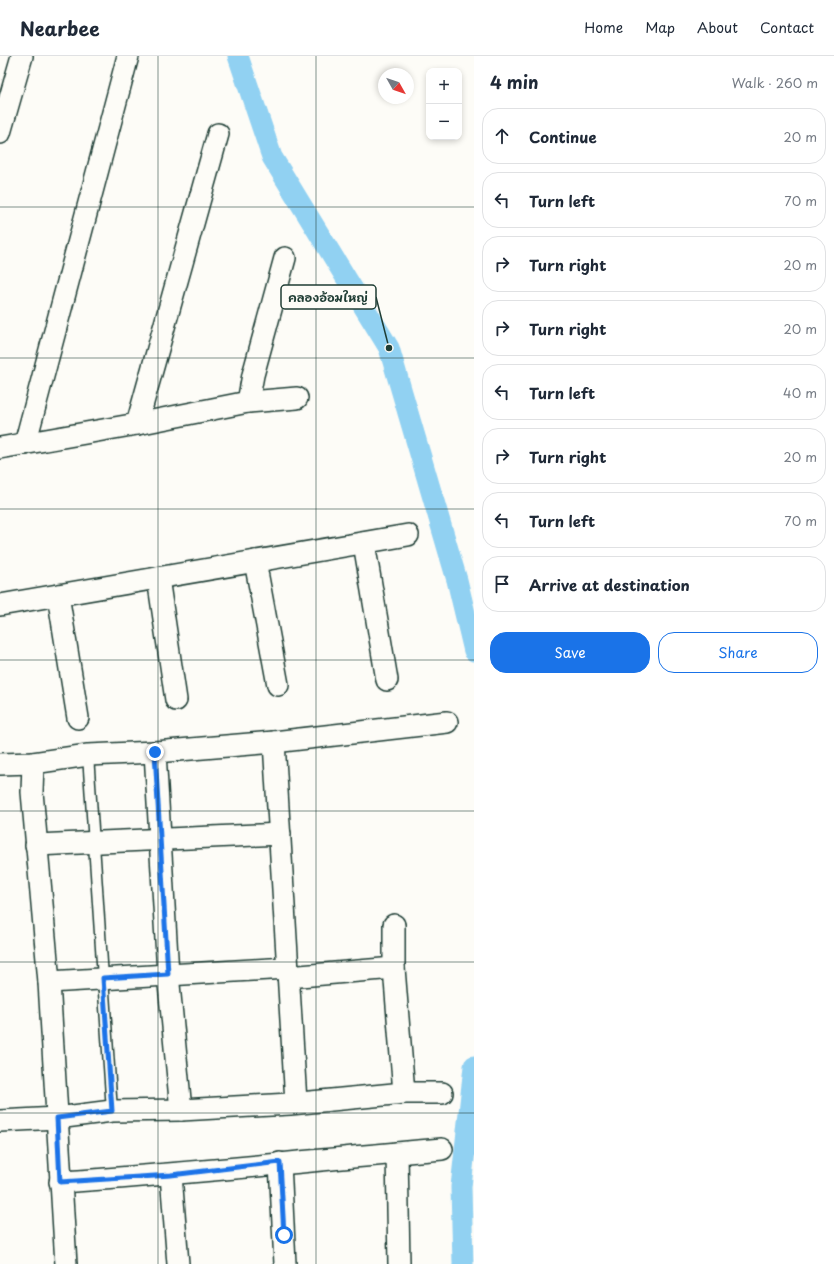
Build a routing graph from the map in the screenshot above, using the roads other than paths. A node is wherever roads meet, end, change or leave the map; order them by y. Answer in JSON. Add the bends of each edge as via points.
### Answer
{"nodes":[{"id":1,"x":22,"y":56,"type":"edge"},
{"id":2,"x":128,"y":56,"type":"edge"},
{"id":3,"x":0,"y":133,"type":"edge"},
{"id":4,"x":218,"y":134,"type":"dead end"},
{"id":5,"x":285,"y":258,"type":"dead end"},
{"id":6,"x":297,"y":398,"type":"dead end"},
{"id":7,"x":248,"y":402,"type":"junction"},
{"id":8,"x":137,"y":424,"type":"junction"},
{"id":9,"x":25,"y":444,"type":"junction"},
{"id":10,"x":0,"y":448,"type":"edge"},
{"id":11,"x":408,"y":535,"type":"dead end"},
{"id":12,"x":364,"y":543,"type":"junction"},
{"id":13,"x":255,"y":561,"type":"junction"},
{"id":14,"x":158,"y":578,"type":"junction"},
{"id":15,"x":58,"y":595,"type":"junction"},
{"id":16,"x":0,"y":605,"type":"edge"},
{"id":17,"x":387,"y":680,"type":"dead end"},
{"id":18,"x":278,"y":685,"type":"dead end"},
{"id":19,"x":176,"y":700,"type":"dead end"},
{"id":20,"x":78,"y":718,"type":"dead end"},
{"id":21,"x":447,"y":722,"type":"dead end"},
{"id":22,"x":274,"y":742,"type":"junction"},
{"id":23,"x":155,"y":752,"type":"junction"},
{"id":24,"x":88,"y":755,"type":"junction"},
{"id":25,"x":33,"y":762,"type":"junction"},
{"id":26,"x":0,"y":764,"type":"edge"},
{"id":27,"x":280,"y":834,"type":"junction"},
{"id":28,"x":160,"y":839,"type":"junction"},
{"id":29,"x":95,"y":843,"type":"junction"},
{"id":30,"x":36,"y":845,"type":"junction"},
{"id":31,"x":394,"y":925,"type":"dead end"},
{"id":32,"x":394,"y":968,"type":"junction"},
{"id":33,"x":288,"y":973,"type":"junction"},
{"id":34,"x":168,"y":974,"type":"junction"},
{"id":35,"x":103,"y":978,"type":"junction"},
{"id":36,"x":49,"y":982,"type":"junction"},
{"id":37,"x":404,"y":1093,"type":"junction"},
{"id":38,"x":442,"y":1093,"type":"dead end"},
{"id":39,"x":296,"y":1102,"type":"junction"},
{"id":40,"x":181,"y":1110,"type":"junction"},
{"id":41,"x":112,"y":1111,"type":"junction"},
{"id":42,"x":57,"y":1118,"type":"junction"},
{"id":43,"x":0,"y":1121,"type":"edge"},
{"id":44,"x":442,"y":1149,"type":"dead end"},
{"id":45,"x":397,"y":1153,"type":"junction"},
{"id":46,"x":280,"y":1162,"type":"junction"},
{"id":47,"x":171,"y":1175,"type":"junction"},
{"id":48,"x":60,"y":1182,"type":"junction"},
{"id":49,"x":66,"y":1264,"type":"edge"},
{"id":50,"x":178,"y":1264,"type":"edge"},
{"id":51,"x":285,"y":1264,"type":"edge"},
{"id":52,"x":399,"y":1264,"type":"edge"}],
"edges":[{"from":1,"to":3,"type":"street"},
{"from":2,"to":9,"type":"street"},
{"from":4,"to":8,"type":"street"},
{"from":5,"to":7,"type":"street"},
{"from":6,"to":7,"type":"street"},
{"from":7,"to":8,"type":"street"},
{"from":8,"to":9,"type":"street"},
{"from":9,"to":10,"type":"street"},
{"from":11,"to":12,"type":"street"},
{"from":12,"to":13,"type":"street"},
{"from":12,"to":17,"type":"street"},
{"from":13,"to":14,"type":"street"},
{"from":13,"to":18,"type":"street"},
{"from":14,"to":15,"type":"street"},
{"from":14,"to":19,"type":"street"},
{"from":15,"to":16,"type":"street"},
{"from":15,"to":20,"type":"street"},
{"from":21,"to":22,"type":"street"},
{"from":22,"to":23,"type":"street"},
{"from":22,"to":27,"type":"street"},
{"from":23,"to":24,"type":"street"},
{"from":23,"to":28,"type":"street"},
{"from":24,"to":25,"type":"street"},
{"from":24,"to":29,"type":"lane"},
{"from":25,"to":26,"type":"street"},
{"from":25,"to":30,"type":"street","via":[[32,792]]},
{"from":27,"to":28,"type":"street"},
{"from":27,"to":33,"type":"street"},
{"from":28,"to":29,"type":"street"},
{"from":28,"to":34,"type":"street"},
{"from":29,"to":30,"type":"street"},
{"from":29,"to":35,"type":"lane"},
{"from":30,"to":36,"type":"street"},
{"from":31,"to":32,"type":"street"},
{"from":32,"to":33,"type":"street"},
{"from":32,"to":37,"type":"street"},
{"from":33,"to":34,"type":"street"},
{"from":33,"to":39,"type":"street"},
{"from":34,"to":35,"type":"street"},
{"from":34,"to":40,"type":"street"},
{"from":35,"to":36,"type":"street"},
{"from":35,"to":41,"type":"lane"},
{"from":36,"to":42,"type":"street"},
{"from":37,"to":38,"type":"street"},
{"from":37,"to":39,"type":"street"},
{"from":39,"to":40,"type":"street"},
{"from":40,"to":41,"type":"street"},
{"from":41,"to":42,"type":"street"},
{"from":42,"to":43,"type":"street"},
{"from":42,"to":48,"type":"street"},
{"from":44,"to":45,"type":"street"},
{"from":45,"to":46,"type":"street"},
{"from":45,"to":52,"type":"street"},
{"from":46,"to":47,"type":"street"},
{"from":46,"to":51,"type":"street"},
{"from":47,"to":48,"type":"street"},
{"from":47,"to":50,"type":"street"},
{"from":48,"to":49,"type":"street","via":[[64,1207]]}]}
